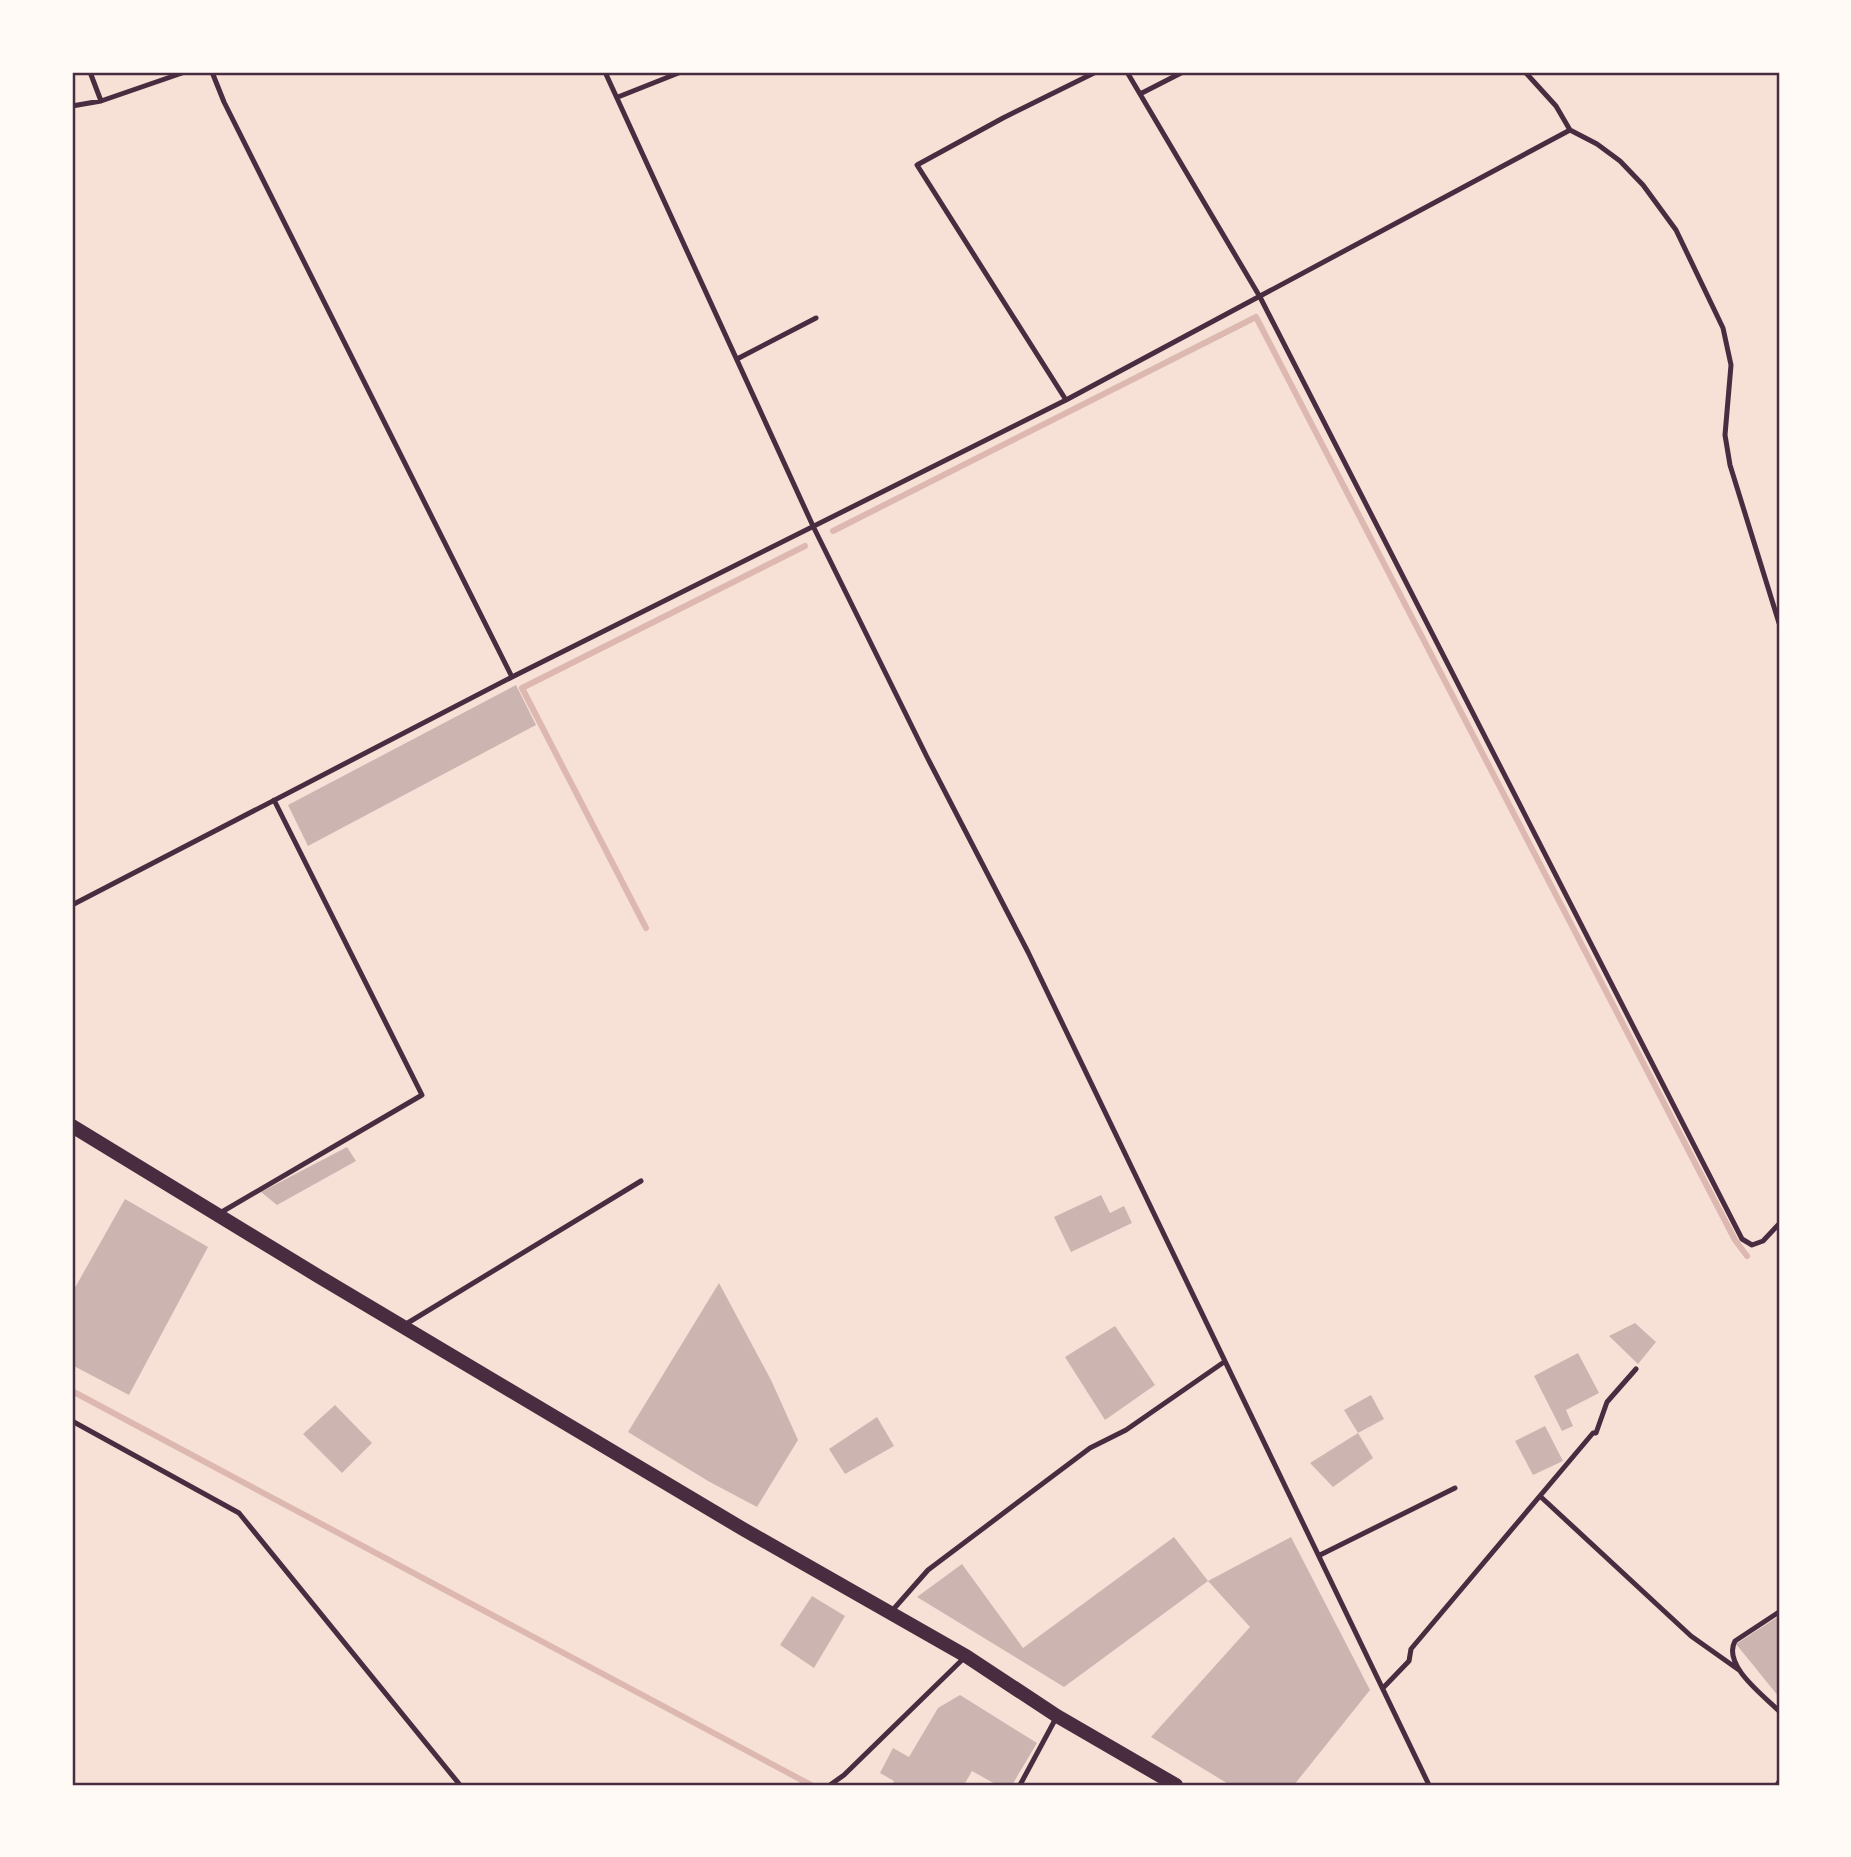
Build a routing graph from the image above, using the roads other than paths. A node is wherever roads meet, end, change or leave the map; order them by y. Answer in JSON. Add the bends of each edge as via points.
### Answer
{"nodes":[{"id":1,"x":90,"y":72,"type":"edge"},
{"id":2,"x":185,"y":72,"type":"edge"},
{"id":3,"x":212,"y":72,"type":"edge"},
{"id":4,"x":605,"y":72,"type":"edge"},
{"id":5,"x":681,"y":72,"type":"edge"},
{"id":6,"x":1096,"y":72,"type":"edge"},
{"id":7,"x":1127,"y":72,"type":"edge"},
{"id":8,"x":1183,"y":72,"type":"edge"},
{"id":9,"x":1525,"y":72,"type":"edge"},
{"id":10,"x":1140,"y":94,"type":"junction"},
{"id":11,"x":618,"y":97,"type":"junction"},
{"id":12,"x":101,"y":101,"type":"junction"},
{"id":13,"x":72,"y":106,"type":"edge"},
{"id":14,"x":1570,"y":130,"type":"junction"},
{"id":15,"x":1260,"y":297,"type":"junction"},
{"id":16,"x":816,"y":318,"type":"dead end"},
{"id":17,"x":737,"y":359,"type":"junction"},
{"id":18,"x":1066,"y":400,"type":"junction"},
{"id":19,"x":813,"y":526,"type":"junction"},
{"id":20,"x":1779,"y":623,"type":"edge"},
{"id":21,"x":512,"y":677,"type":"junction"},
{"id":22,"x":274,"y":800,"type":"junction"},
{"id":23,"x":72,"y":905,"type":"edge"},
{"id":24,"x":72,"y":1126,"type":"edge"},
{"id":25,"x":641,"y":1181,"type":"dead end"},
{"id":26,"x":216,"y":1214,"type":"junction"},
{"id":27,"x":1779,"y":1223,"type":"edge"},
{"id":28,"x":403,"y":1326,"type":"junction"},
{"id":29,"x":1224,"y":1362,"type":"junction"},
{"id":30,"x":1636,"y":1369,"type":"dead end"},
{"id":31,"x":72,"y":1421,"type":"edge"},
{"id":32,"x":1455,"y":1488,"type":"dead end"},
{"id":33,"x":1541,"y":1497,"type":"junction"},
{"id":34,"x":1320,"y":1555,"type":"junction"},
{"id":35,"x":891,"y":1612,"type":"junction"},
{"id":36,"x":1779,"y":1612,"type":"edge"},
{"id":37,"x":966,"y":1656,"type":"junction"},
{"id":38,"x":1739,"y":1670,"type":"junction"},
{"id":39,"x":1383,"y":1688,"type":"junction"},
{"id":40,"x":1779,"y":1710,"type":"edge"},
{"id":41,"x":1057,"y":1716,"type":"junction"},
{"id":42,"x":460,"y":1785,"type":"edge"},
{"id":43,"x":830,"y":1785,"type":"edge"},
{"id":44,"x":1020,"y":1785,"type":"edge"},
{"id":45,"x":1176,"y":1785,"type":"edge"},
{"id":46,"x":1429,"y":1785,"type":"edge"}],
"edges":[{"from":1,"to":12,"type":"lane"},
{"from":2,"to":12,"type":"lane"},
{"from":3,"to":21,"type":"lane"},
{"from":4,"to":11,"type":"lane"},
{"from":5,"to":11,"type":"lane"},
{"from":6,"to":18,"type":"lane","via":[[917,165]]},
{"from":7,"to":10,"type":"lane"},
{"from":8,"to":10,"type":"lane"},
{"from":9,"to":14,"type":"lane","via":[[1556,106]]},
{"from":10,"to":15,"type":"lane"},
{"from":11,"to":17,"type":"lane"},
{"from":12,"to":13,"type":"lane"},
{"from":14,"to":15,"type":"lane"},
{"from":14,"to":20,"type":"lane","via":[[1620,161],[1643,185],[1676,230],[1723,328],[1731,365],[1725,435],[1730,465]]},
{"from":15,"to":18,"type":"lane"},
{"from":15,"to":27,"type":"lane","via":[[1742,1238],[1752,1245],[1763,1241]]},
{"from":16,"to":17,"type":"lane"},
{"from":17,"to":19,"type":"lane"},
{"from":18,"to":19,"type":"lane"},
{"from":19,"to":21,"type":"lane"},
{"from":19,"to":29,"type":"lane","via":[[1028,952]]},
{"from":21,"to":22,"type":"lane"},
{"from":22,"to":23,"type":"lane"},
{"from":22,"to":26,"type":"lane","via":[[422,1095]]},
{"from":24,"to":26,"type":"main road"},
{"from":25,"to":28,"type":"lane"},
{"from":26,"to":28,"type":"main road"},
{"from":28,"to":35,"type":"main road"},
{"from":29,"to":34,"type":"lane"},
{"from":29,"to":35,"type":"lane","via":[[1126,1430],[1090,1448],[971,1537],[928,1570]]},
{"from":30,"to":33,"type":"lane","via":[[1607,1402],[1596,1433]]},
{"from":31,"to":42,"type":"lane","via":[[239,1513]]},
{"from":32,"to":34,"type":"lane"},
{"from":33,"to":38,"type":"lane","via":[[1691,1636]]},
{"from":33,"to":39,"type":"lane","via":[[1410,1649],[1409,1661]]},
{"from":34,"to":39,"type":"lane"},
{"from":35,"to":37,"type":"main road"},
{"from":36,"to":38,"type":"lane","via":[[1735,1641],[1733,1661]]},
{"from":37,"to":41,"type":"main road"},
{"from":37,"to":43,"type":"lane"},
{"from":38,"to":40,"type":"lane"},
{"from":39,"to":46,"type":"lane"},
{"from":41,"to":44,"type":"lane"},
{"from":41,"to":45,"type":"main road"}]}
